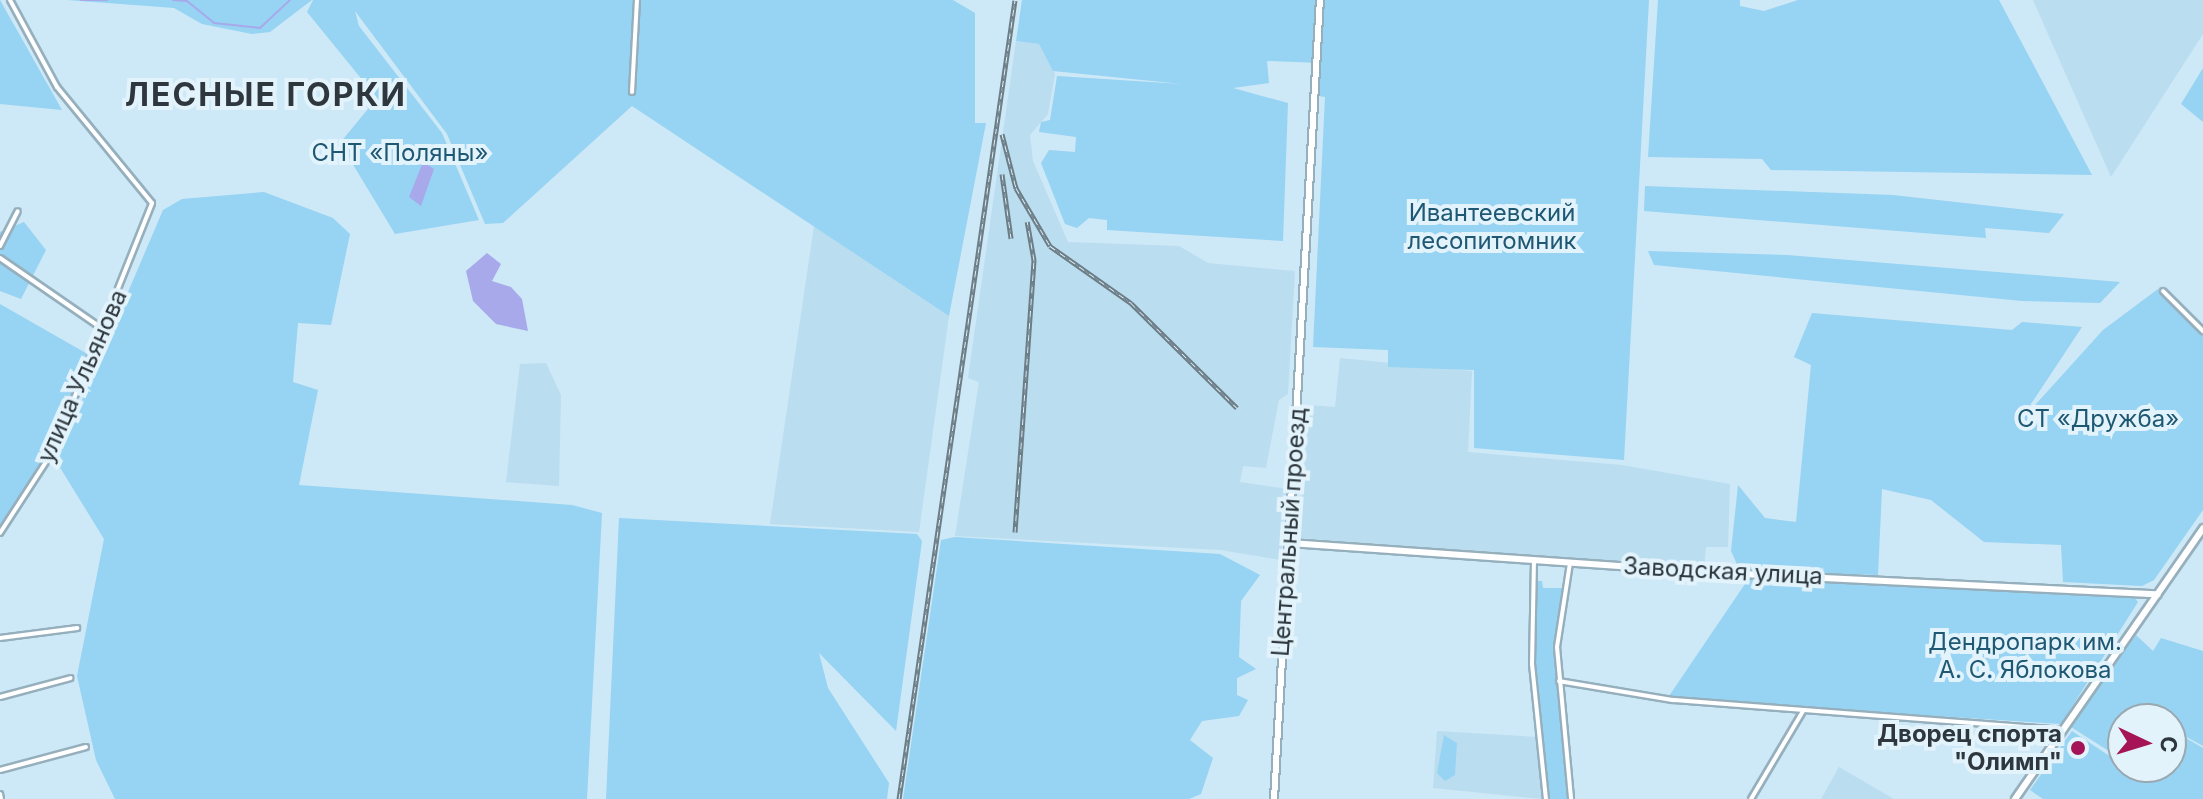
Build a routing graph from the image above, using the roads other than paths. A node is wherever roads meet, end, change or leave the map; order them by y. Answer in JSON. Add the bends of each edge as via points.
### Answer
{"nodes":[{"id":1,"x":10,"y":0,"type":"edge"},
{"id":2,"x":637,"y":0,"type":"edge"},
{"id":3,"x":1320,"y":0,"type":"edge"},
{"id":4,"x":632,"y":92,"type":"dead end"},
{"id":5,"x":18,"y":211,"type":"dead end"},
{"id":6,"x":0,"y":246,"type":"edge"},
{"id":7,"x":0,"y":258,"type":"edge"},
{"id":8,"x":2163,"y":291,"type":"dead end"},
{"id":9,"x":104,"y":330,"type":"junction"},
{"id":10,"x":2203,"y":331,"type":"edge"},
{"id":11,"x":2203,"y":528,"type":"edge"},
{"id":12,"x":0,"y":533,"type":"edge"},
{"id":13,"x":1289,"y":543,"type":"junction"},
{"id":14,"x":1534,"y":560,"type":"junction"},
{"id":15,"x":1570,"y":562,"type":"junction"},
{"id":16,"x":2157,"y":594,"type":"junction"},
{"id":17,"x":77,"y":628,"type":"dead end"},
{"id":18,"x":0,"y":638,"type":"edge"},
{"id":19,"x":71,"y":678,"type":"dead end"},
{"id":20,"x":1559,"y":681,"type":"junction"},
{"id":21,"x":0,"y":697,"type":"edge"},
{"id":22,"x":1803,"y":711,"type":"junction"},
{"id":23,"x":2063,"y":730,"type":"junction"},
{"id":24,"x":86,"y":747,"type":"dead end"},
{"id":25,"x":0,"y":770,"type":"edge"},
{"id":26,"x":1274,"y":799,"type":"edge"},
{"id":27,"x":1546,"y":799,"type":"edge"},
{"id":28,"x":1571,"y":799,"type":"edge"},
{"id":29,"x":1751,"y":799,"type":"edge"},
{"id":30,"x":2015,"y":799,"type":"edge"}],
"edges":[{"from":1,"to":9,"type":"street","name":"улица Ульянова","via":[[57,87],[152,203]]},
{"from":2,"to":4,"type":"street"},
{"from":3,"to":13,"type":"main road","name":"Центральный проезд"},
{"from":5,"to":6,"type":"street"},
{"from":7,"to":9,"type":"street"},
{"from":8,"to":10,"type":"street"},
{"from":9,"to":12,"type":"street","name":"улица Ульянова","via":[[53,451]]},
{"from":11,"to":16,"type":"main road"},
{"from":13,"to":14,"type":"main road","name":"Заводская улица"},
{"from":13,"to":26,"type":"main road","name":"Центральный проезд"},
{"from":14,"to":15,"type":"main road","name":"Заводская улица"},
{"from":14,"to":27,"type":"street","via":[[1532,664]]},
{"from":15,"to":16,"type":"main road","name":"Заводская улица"},
{"from":15,"to":20,"type":"street","via":[[1558,630]]},
{"from":16,"to":23,"type":"main road"},
{"from":17,"to":18,"type":"street"},
{"from":19,"to":21,"type":"street"},
{"from":20,"to":22,"type":"street","via":[[1664,699]]},
{"from":20,"to":28,"type":"street"},
{"from":22,"to":23,"type":"street"},
{"from":22,"to":29,"type":"street"},
{"from":23,"to":30,"type":"main road"},
{"from":24,"to":25,"type":"street"}]}
